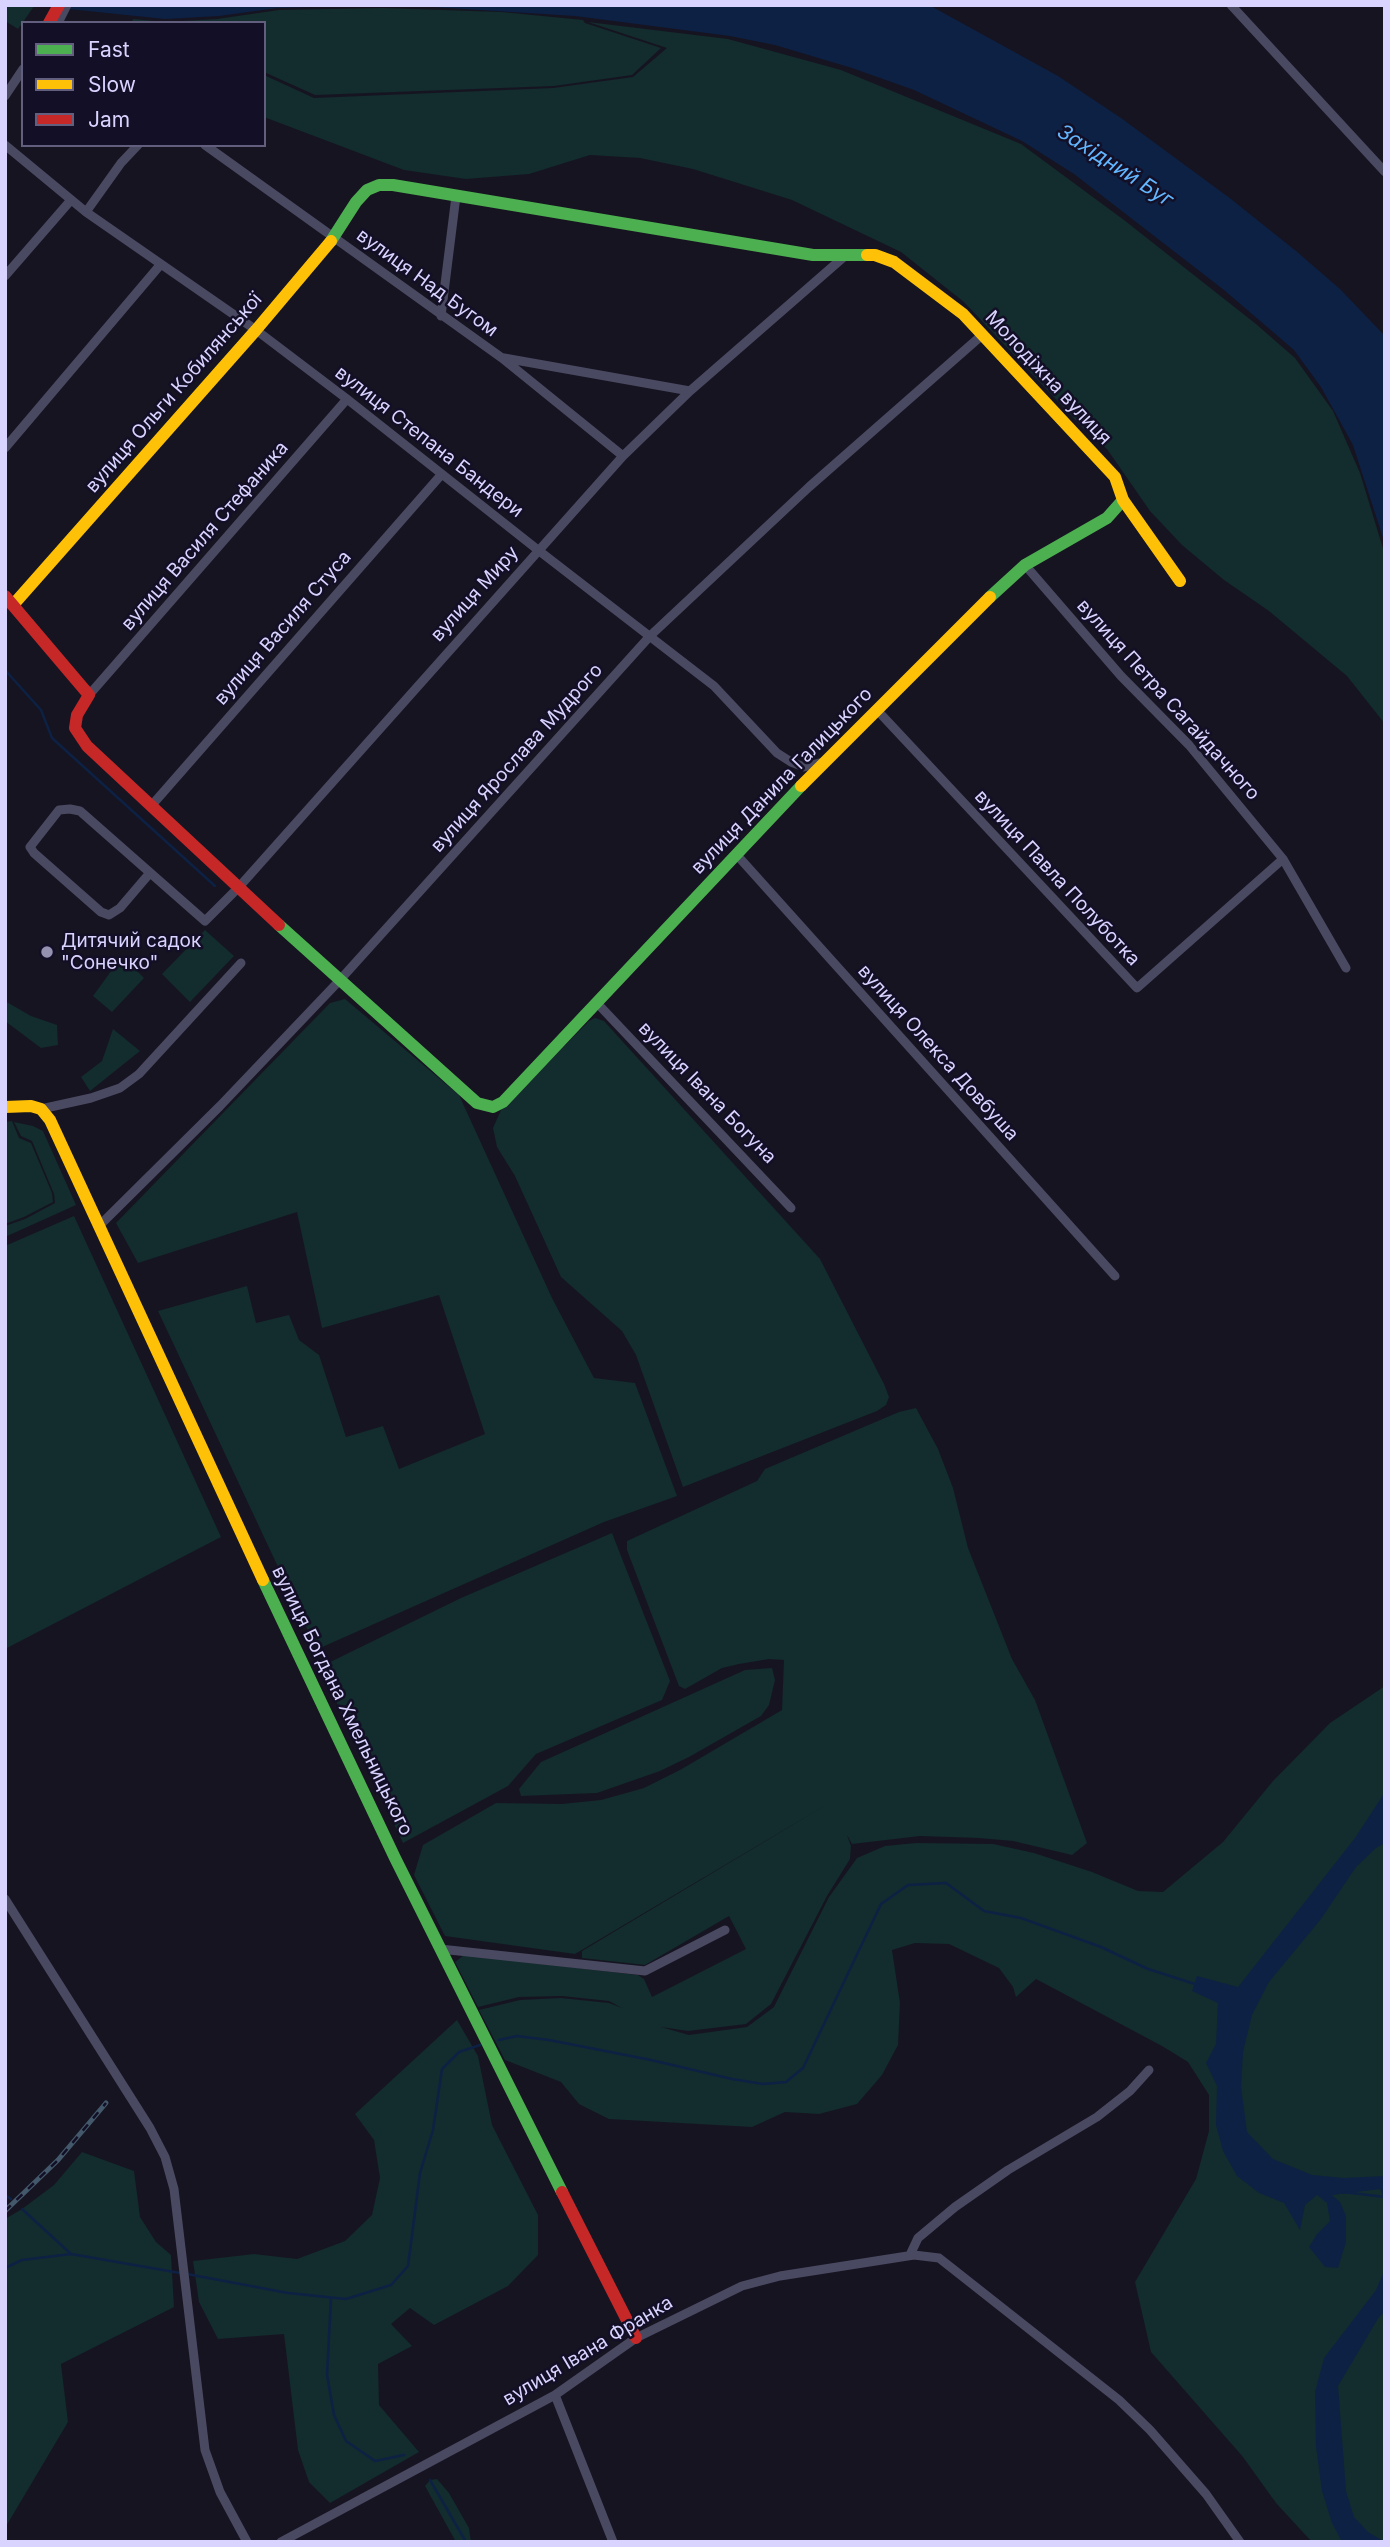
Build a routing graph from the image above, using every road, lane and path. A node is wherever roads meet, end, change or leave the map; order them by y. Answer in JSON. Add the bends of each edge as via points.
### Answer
{"nodes":[{"id":1,"x":59,"y":5,"type":"edge"},
{"id":2,"x":67,"y":5,"type":"edge"},
{"id":3,"x":1231,"y":5,"type":"edge"},
{"id":4,"x":50,"y":21,"type":"edge"},
{"id":5,"x":59,"y":21,"type":"edge"},
{"id":6,"x":21,"y":72,"type":"edge"},
{"id":7,"x":5,"y":96,"type":"edge"},
{"id":8,"x":5,"y":145,"type":"edge"},
{"id":9,"x":136,"y":147,"type":"edge"},
{"id":10,"x":208,"y":147,"type":"edge"},
{"id":11,"x":1385,"y":172,"type":"edge"},
{"id":12,"x":456,"y":196,"type":"junction"},
{"id":13,"x":71,"y":200,"type":"junction"},
{"id":14,"x":356,"y":202,"type":"joint"},
{"id":15,"x":86,"y":212,"type":"junction"},
{"id":16,"x":334,"y":237,"type":"junction"},
{"id":17,"x":846,"y":255,"type":"junction"},
{"id":18,"x":161,"y":264,"type":"junction"},
{"id":19,"x":5,"y":276,"type":"edge"},
{"id":20,"x":441,"y":316,"type":"junction"},
{"id":21,"x":256,"y":330,"type":"junction"},
{"id":22,"x":981,"y":336,"type":"junction"},
{"id":23,"x":502,"y":358,"type":"junction"},
{"id":24,"x":690,"y":391,"type":"junction"},
{"id":25,"x":347,"y":399,"type":"junction"},
{"id":26,"x":5,"y":448,"type":"edge"},
{"id":27,"x":623,"y":456,"type":"junction"},
{"id":28,"x":442,"y":475,"type":"junction"},
{"id":29,"x":1123,"y":500,"type":"junction"},
{"id":30,"x":538,"y":550,"type":"junction"},
{"id":31,"x":1025,"y":565,"type":"junction"},
{"id":32,"x":1180,"y":582,"type":"dead end"},
{"id":33,"x":9,"y":601,"type":"edge"},
{"id":34,"x":650,"y":636,"type":"junction"},
{"id":35,"x":89,"y":695,"type":"junction"},
{"id":36,"x":877,"y":710,"type":"junction"},
{"id":37,"x":824,"y":762,"type":"junction"},
{"id":38,"x":152,"y":805,"type":"junction"},
{"id":39,"x":736,"y":855,"type":"junction"},
{"id":40,"x":1283,"y":859,"type":"junction"},
{"id":41,"x":149,"y":874,"type":"junction"},
{"id":42,"x":239,"y":887,"type":"junction"},
{"id":43,"x":241,"y":963,"type":"dead end"},
{"id":44,"x":1346,"y":968,"type":"dead end"},
{"id":45,"x":339,"y":981,"type":"junction"},
{"id":46,"x":597,"y":1003,"type":"junction"},
{"id":47,"x":5,"y":1107,"type":"edge"},
{"id":48,"x":41,"y":1109,"type":"junction"},
{"id":49,"x":791,"y":1208,"type":"dead end"},
{"id":50,"x":100,"y":1225,"type":"junction"},
{"id":51,"x":1115,"y":1276,"type":"dead end"},
{"id":52,"x":5,"y":1899,"type":"edge"},
{"id":53,"x":725,"y":1930,"type":"dead end"},
{"id":54,"x":440,"y":1949,"type":"junction"},
{"id":55,"x":1149,"y":2070,"type":"dead end"},
{"id":56,"x":910,"y":2255,"type":"junction"},
{"id":57,"x":636,"y":2337,"type":"junction"},
{"id":58,"x":555,"y":2395,"type":"junction"},
{"id":59,"x":247,"y":2542,"type":"edge"},
{"id":60,"x":281,"y":2542,"type":"edge"},
{"id":61,"x":613,"y":2542,"type":"edge"},
{"id":62,"x":1241,"y":2542,"type":"edge"}],
"edges":[{"from":1,"to":4,"type":"street"},
{"from":2,"to":5,"type":"street"},
{"from":3,"to":11,"type":"street"},
{"from":6,"to":7,"type":"street"},
{"from":8,"to":13,"type":"street","name":"вулиця Степана Бандери"},
{"from":9,"to":15,"type":"street"},
{"from":10,"to":16,"type":"street","name":"вулиця Над Бугом"},
{"from":12,"to":14,"type":"street","name":"Молодіжна вулиця","via":[[379,185]]},
{"from":12,"to":17,"type":"street","name":"Молодіжна вулиця","via":[[813,255]]},
{"from":12,"to":20,"type":"street"},
{"from":13,"to":15,"type":"street","name":"вулиця Степана Бандери"},
{"from":13,"to":19,"type":"street"},
{"from":14,"to":16,"type":"street","name":"вулиця Ольги Кобилянської"},
{"from":15,"to":18,"type":"street","name":"вулиця Степана Бандери"},
{"from":16,"to":20,"type":"street","name":"вулиця Над Бугом"},
{"from":16,"to":21,"type":"street","name":"вулиця Ольги Кобилянської"},
{"from":17,"to":22,"type":"street","name":"Молодіжна вулиця","via":[[875,254],[894,261],[963,314]]},
{"from":17,"to":24,"type":"street","name":"вулиця Миру"},
{"from":18,"to":21,"type":"street","name":"вулиця Степана Бандери"},
{"from":18,"to":26,"type":"street"},
{"from":20,"to":23,"type":"street","name":"вулиця Над Бугом"},
{"from":21,"to":25,"type":"street","name":"вулиця Степана Бандери"},
{"from":21,"to":33,"type":"street","name":"вулиця Ольги Кобилянської"},
{"from":22,"to":29,"type":"street","name":"Молодіжна вулиця","via":[[1115,477]]},
{"from":22,"to":34,"type":"street","name":"вулиця Ярослава Мудрого","via":[[809,487]]},
{"from":23,"to":24,"type":"street"},
{"from":23,"to":27,"type":"street","name":"вулиця Над Бугом"},
{"from":24,"to":27,"type":"street","name":"вулиця Миру"},
{"from":25,"to":28,"type":"street","name":"вулиця Степана Бандери"},
{"from":25,"to":35,"type":"street","name":"вулиця Василя Стефаника"},
{"from":27,"to":30,"type":"street","name":"вулиця Миру"},
{"from":28,"to":30,"type":"street","name":"вулиця Степана Бандери"},
{"from":28,"to":38,"type":"street","name":"вулиця Василя Стуса"},
{"from":29,"to":31,"type":"street","name":"вулиця Данила Галицького","via":[[1107,518]]},
{"from":29,"to":32,"type":"street","name":"Молодіжна вулиця"},
{"from":30,"to":34,"type":"street","name":"вулиця Степана Бандери"},
{"from":30,"to":42,"type":"street","name":"вулиця Миру"},
{"from":31,"to":36,"type":"street","name":"вулиця Данила Галицького"},
{"from":31,"to":40,"type":"street","name":"вулиця Петра Сагайдачного","via":[[1121,676],[1189,745]]},
{"from":33,"to":35,"type":"street"},
{"from":34,"to":37,"type":"street","name":"вулиця Степана Бандери","via":[[714,685],[777,753],[804,767]]},
{"from":34,"to":45,"type":"street","name":"вулиця Ярослава Мудрого"},
{"from":35,"to":38,"type":"street","via":[[77,715],[75,728],[80,737]]},
{"from":36,"to":37,"type":"street","name":"вулиця Данила Галицького"},
{"from":36,"to":40,"type":"street","name":"вулиця Павла Полуботка","via":[[1137,988]]},
{"from":37,"to":39,"type":"street","name":"вулиця Данила Галицького"},
{"from":38,"to":42,"type":"street"},
{"from":39,"to":46,"type":"street","name":"вулиця Данила Галицького"},
{"from":39,"to":51,"type":"street","name":"вулиця Олекса Довбуша"},
{"from":40,"to":44,"type":"street","name":"вулиця Петра Сагайдачного"},
{"from":41,"to":41,"type":"street","via":[[109,915],[30,847],[59,810],[80,811]]},
{"from":41,"to":42,"type":"street","name":"вулиця Миру","via":[[205,921]]},
{"from":42,"to":45,"type":"street"},
{"from":43,"to":48,"type":"street","via":[[139,1074],[120,1088]]},
{"from":45,"to":46,"type":"street","name":"вулиця Данила Галицького","via":[[477,1103],[493,1107],[503,1102]]},
{"from":45,"to":50,"type":"street","name":"вулиця Ярослава Мудрого"},
{"from":46,"to":49,"type":"street","name":"вулиця Івана Богуна"},
{"from":47,"to":48,"type":"street"},
{"from":48,"to":50,"type":"street","name":"вулиця Богдана Хмельницького"},
{"from":50,"to":54,"type":"street","name":"вулиця Богдана Хмельницького","via":[[251,1555]]},
{"from":52,"to":59,"type":"street","via":[[160,2147],[174,2189],[205,2450],[220,2492]]},
{"from":53,"to":54,"type":"street","via":[[645,1971]]},
{"from":54,"to":57,"type":"street","name":"вулиця Богдана Хмельницького"},
{"from":55,"to":56,"type":"street","via":[[1097,2117],[955,2207],[918,2238]]},
{"from":56,"to":57,"type":"street","name":"вулиця Івана Франка","via":[[742,2286]]},
{"from":56,"to":62,"type":"street","name":"вулиця Івана Франка","via":[[939,2258],[1119,2400],[1206,2494]]},
{"from":57,"to":58,"type":"street","name":"вулиця Івана Франка"},
{"from":58,"to":60,"type":"street","name":"вулиця Івана Франка"},
{"from":58,"to":61,"type":"street"}]}
